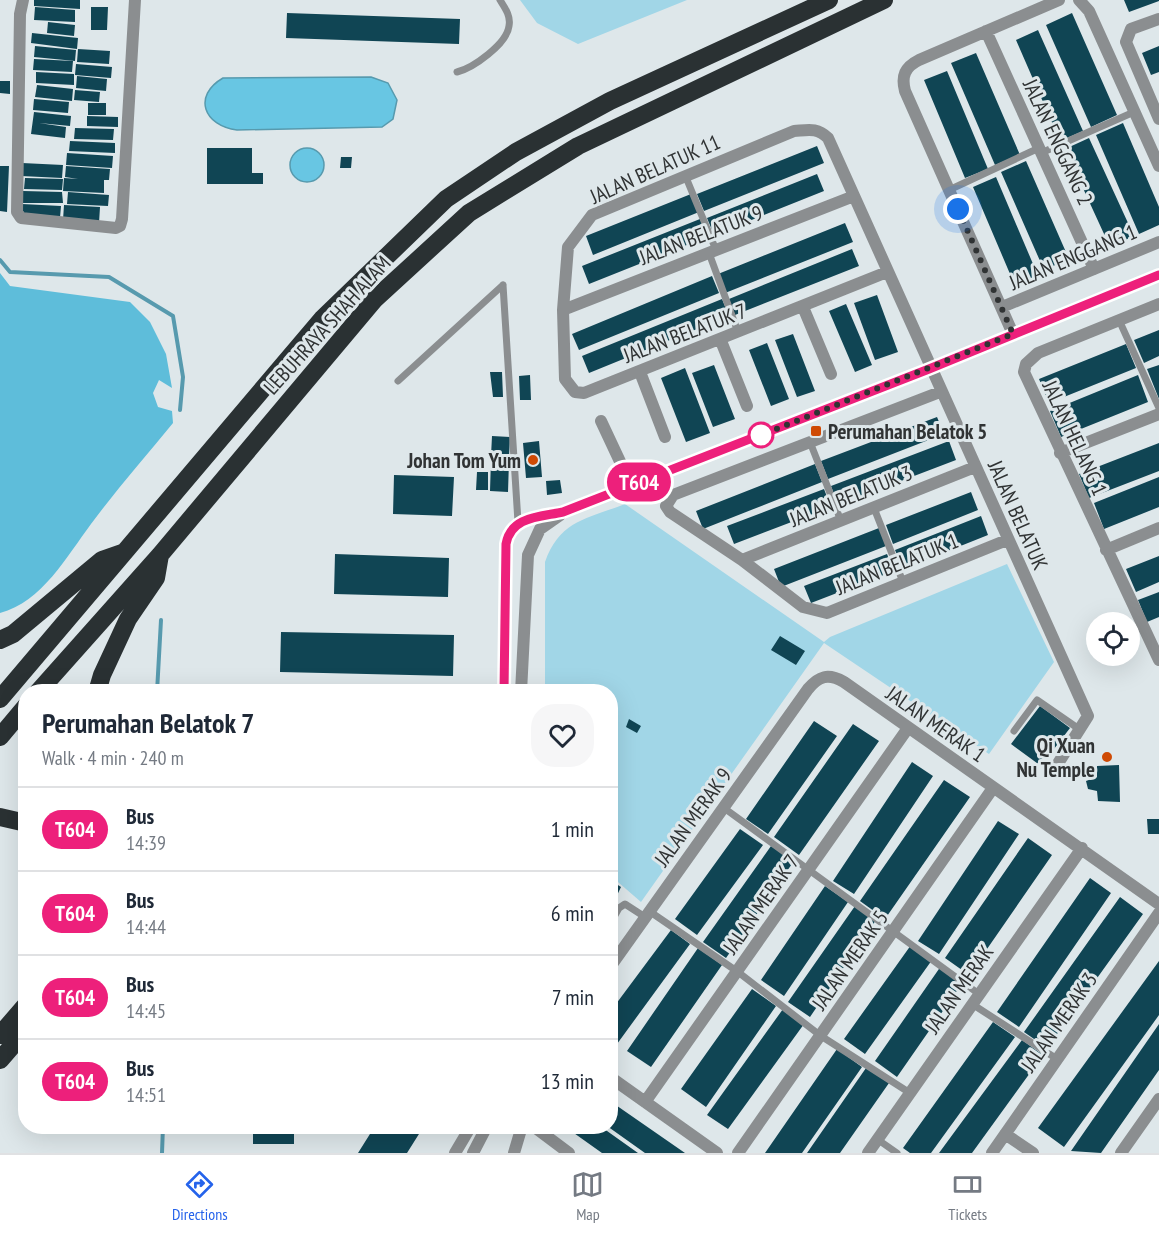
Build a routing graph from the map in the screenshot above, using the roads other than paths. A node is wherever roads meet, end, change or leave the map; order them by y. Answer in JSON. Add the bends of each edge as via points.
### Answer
{"nodes":[{"id":1,"x":23,"y":0,"type":"edge"},
{"id":2,"x":135,"y":0,"type":"edge"},
{"id":3,"x":500,"y":0,"type":"edge"},
{"id":4,"x":829,"y":0,"type":"edge"},
{"id":5,"x":884,"y":0,"type":"edge"},
{"id":6,"x":1059,"y":0,"type":"edge"},
{"id":7,"x":1079,"y":0,"type":"edge"},
{"id":8,"x":1159,"y":19,"type":"edge"},
{"id":9,"x":986,"y":31,"type":"junction"},
{"id":10,"x":457,"y":72,"type":"dead end"},
{"id":11,"x":1134,"y":112,"type":"junction"},
{"id":12,"x":1159,"y":119,"type":"edge"},
{"id":13,"x":794,"y":132,"type":"joint"},
{"id":14,"x":1040,"y":150,"type":"junction"},
{"id":15,"x":1159,"y":166,"type":"edge"},
{"id":16,"x":686,"y":175,"type":"junction"},
{"id":17,"x":949,"y":190,"type":"junction"},
{"id":18,"x":854,"y":196,"type":"junction"},
{"id":19,"x":1159,"y":242,"type":"edge"},
{"id":20,"x":713,"y":252,"type":"junction"},
{"id":21,"x":1094,"y":269,"type":"junction"},
{"id":22,"x":887,"y":272,"type":"junction"},
{"id":23,"x":1159,"y":275,"type":"edge"},
{"id":24,"x":1159,"y":304,"type":"edge"},
{"id":25,"x":803,"y":307,"type":"junction"},
{"id":26,"x":1002,"y":308,"type":"junction"},
{"id":27,"x":563,"y":310,"type":"junction"},
{"id":28,"x":1119,"y":320,"type":"junction"},
{"id":29,"x":739,"y":333,"type":"junction"},
{"id":30,"x":1013,"y":334,"type":"junction"},
{"id":31,"x":721,"y":340,"type":"junction"},
{"id":32,"x":929,"y":369,"type":"junction"},
{"id":33,"x":640,"y":372,"type":"junction"},
{"id":34,"x":831,"y":374,"type":"dead end"},
{"id":35,"x":398,"y":381,"type":"dead end"},
{"id":36,"x":940,"y":392,"type":"junction"},
{"id":37,"x":747,"y":406,"type":"dead end"},
{"id":38,"x":1158,"y":415,"type":"edge"},
{"id":39,"x":601,"y":421,"type":"dead end"},
{"id":40,"x":665,"y":437,"type":"dead end"},
{"id":41,"x":810,"y":442,"type":"junction"},
{"id":42,"x":1060,"y":453,"type":"junction"},
{"id":43,"x":975,"y":467,"type":"junction"},
{"id":44,"x":631,"y":485,"type":"junction"},
{"id":45,"x":874,"y":508,"type":"junction"},
{"id":46,"x":563,"y":512,"type":"junction"},
{"id":47,"x":841,"y":521,"type":"junction"},
{"id":48,"x":518,"y":522,"type":"junction"},
{"id":49,"x":1159,"y":528,"type":"edge"},
{"id":50,"x":1007,"y":540,"type":"junction"},
{"id":51,"x":1106,"y":550,"type":"junction"},
{"id":52,"x":124,"y":553,"type":"junction"},
{"id":53,"x":160,"y":555,"type":"junction"},
{"id":54,"x":742,"y":560,"type":"junction"},
{"id":55,"x":903,"y":582,"type":"junction"},
{"id":56,"x":0,"y":640,"type":"edge"},
{"id":57,"x":1155,"y":641,"type":"edge"},
{"id":58,"x":1159,"y":660,"type":"edge"},
{"id":59,"x":45,"y":684,"type":"edge"},
{"id":60,"x":100,"y":684,"type":"edge"},
{"id":61,"x":504,"y":684,"type":"edge"},
{"id":62,"x":521,"y":684,"type":"edge"},
{"id":63,"x":808,"y":689,"type":"joint"},
{"id":64,"x":0,"y":699,"type":"edge"},
{"id":65,"x":18,"y":716,"type":"edge"},
{"id":66,"x":908,"y":728,"type":"junction"},
{"id":67,"x":1079,"y":729,"type":"junction"},
{"id":68,"x":1014,"y":731,"type":"dead end"},
{"id":69,"x":0,"y":737,"type":"edge"},
{"id":70,"x":1052,"y":773,"type":"dead end"},
{"id":71,"x":993,"y":788,"type":"junction"},
{"id":72,"x":724,"y":808,"type":"junction"},
{"id":73,"x":0,"y":817,"type":"edge"},
{"id":74,"x":18,"y":821,"type":"edge"},
{"id":75,"x":1082,"y":848,"type":"junction"},
{"id":76,"x":809,"y":870,"type":"junction"},
{"id":77,"x":1159,"y":904,"type":"edge"},
{"id":78,"x":618,"y":910,"type":"edge"},
{"id":79,"x":1159,"y":913,"type":"edge"},
{"id":80,"x":647,"y":914,"type":"junction"},
{"id":81,"x":894,"y":931,"type":"junction"},
{"id":82,"x":618,"y":956,"type":"edge"},
{"id":83,"x":738,"y":972,"type":"junction"},
{"id":84,"x":979,"y":994,"type":"junction"},
{"id":85,"x":972,"y":1004,"type":"junction"},
{"id":86,"x":18,"y":1014,"type":"edge"},
{"id":87,"x":0,"y":1035,"type":"edge"},
{"id":88,"x":821,"y":1036,"type":"junction"},
{"id":89,"x":18,"y":1039,"type":"edge"},
{"id":90,"x":1057,"y":1059,"type":"junction"},
{"id":91,"x":0,"y":1060,"type":"edge"},
{"id":92,"x":618,"y":1083,"type":"edge"},
{"id":93,"x":910,"y":1093,"type":"junction"},
{"id":94,"x":1159,"y":1099,"type":"edge"},
{"id":95,"x":645,"y":1102,"type":"junction"},
{"id":96,"x":466,"y":1134,"type":"edge"},
{"id":97,"x":483,"y":1134,"type":"edge"},
{"id":98,"x":520,"y":1134,"type":"edge"},
{"id":99,"x":544,"y":1134,"type":"edge"},
{"id":100,"x":1005,"y":1134,"type":"junction"},
{"id":101,"x":877,"y":1139,"type":"junction"},
{"id":102,"x":709,"y":1151,"type":"edge"},
{"id":103,"x":455,"y":1153,"type":"edge"},
{"id":104,"x":473,"y":1153,"type":"edge"},
{"id":105,"x":514,"y":1153,"type":"edge"},
{"id":106,"x":569,"y":1153,"type":"edge"},
{"id":107,"x":738,"y":1153,"type":"edge"},
{"id":108,"x":868,"y":1153,"type":"edge"},
{"id":109,"x":897,"y":1153,"type":"edge"},
{"id":110,"x":992,"y":1153,"type":"edge"},
{"id":111,"x":1033,"y":1153,"type":"edge"},
{"id":112,"x":1121,"y":1153,"type":"edge"}],
"edges":[{"from":1,"to":2,"type":"street","via":[[16,212],[21,218],[116,228],[122,219]]},
{"from":3,"to":10,"type":"lane","via":[[510,20],[506,36],[478,63]]},
{"from":4,"to":52,"type":"highway","name":"LEBUHRAYA SHAH ALAM","via":[[610,101],[516,152],[446,199],[322,320]]},
{"from":5,"to":53,"type":"highway","name":"LEBUHRAYA SHAH ALAM","via":[[578,146],[469,213],[375,299]]},
{"from":6,"to":9,"type":"street"},
{"from":7,"to":11,"type":"street","via":[[1089,11]]},
{"from":8,"to":12,"type":"street","via":[[1131,29],[1126,42]]},
{"from":9,"to":14,"type":"street","name":"JALAN ENGGANG 2"},
{"from":9,"to":17,"type":"street","via":[[912,63],[903,76],[905,92]]},
{"from":11,"to":14,"type":"lane"},
{"from":11,"to":15,"type":"street"},
{"from":13,"to":16,"type":"street","name":"JALAN BELATUK 11"},
{"from":13,"to":18,"type":"street","name":"JALAN BELATUK","via":[[813,129],[828,138]]},
{"from":14,"to":17,"type":"lane"},
{"from":14,"to":21,"type":"street","name":"JALAN ENGGANG 2"},
{"from":16,"to":20,"type":"lane"},
{"from":16,"to":27,"type":"street","name":"JALAN BELATUK 11","via":[[592,215],[568,247]]},
{"from":17,"to":26,"type":"street"},
{"from":18,"to":20,"type":"street","name":"JALAN BELATUK 9"},
{"from":18,"to":22,"type":"street","name":"JALAN BELATUK"},
{"from":19,"to":21,"type":"street","name":"JALAN ENGGANG 1"},
{"from":20,"to":27,"type":"street","name":"JALAN BELATUK 9"},
{"from":20,"to":29,"type":"lane"},
{"from":21,"to":26,"type":"street","name":"JALAN ENGGANG 1"},
{"from":22,"to":25,"type":"street","name":"JALAN BELATUK 7"},
{"from":22,"to":32,"type":"street","name":"JALAN BELATUK"},
{"from":23,"to":30,"type":"street"},
{"from":24,"to":28,"type":"street","name":"JALAN HELANG 1"},
{"from":25,"to":29,"type":"street","name":"JALAN BELATUK 7"},
{"from":25,"to":34,"type":"street"},
{"from":26,"to":30,"type":"street"},
{"from":27,"to":33,"type":"street","name":"JALAN BELATUK 7","via":[[565,379],[575,392],[584,393]]},
{"from":28,"to":38,"type":"lane"},
{"from":28,"to":42,"type":"street","name":"JALAN HELANG 1","via":[[1038,352],[1026,364],[1027,382]]},
{"from":29,"to":31,"type":"street","name":"JALAN BELATUK 7"},
{"from":30,"to":32,"type":"street"},
{"from":31,"to":33,"type":"street","name":"JALAN BELATUK 7"},
{"from":31,"to":37,"type":"street"},
{"from":32,"to":36,"type":"street","name":"JALAN BELATUK"},
{"from":32,"to":44,"type":"street"},
{"from":33,"to":40,"type":"street"},
{"from":35,"to":48,"type":"lane","via":[[502,285]]},
{"from":36,"to":41,"type":"street"},
{"from":36,"to":43,"type":"street","name":"JALAN BELATUK"},
{"from":38,"to":42,"type":"street"},
{"from":39,"to":44,"type":"street"},
{"from":41,"to":47,"type":"lane"},
{"from":41,"to":54,"type":"street","name":"JALAN BELATUK 1","via":[[673,495],[666,506]]},
{"from":42,"to":51,"type":"street","name":"JALAN HELANG 1"},
{"from":43,"to":45,"type":"street","name":"JALAN BELATUK 3"},
{"from":43,"to":50,"type":"street","name":"JALAN BELATUK"},
{"from":44,"to":46,"type":"street"},
{"from":45,"to":47,"type":"street","name":"JALAN BELATUK 3"},
{"from":45,"to":55,"type":"lane"},
{"from":46,"to":48,"type":"street"},
{"from":46,"to":62,"type":"street","via":[[540,529],[528,555]]},
{"from":47,"to":54,"type":"street","name":"JALAN BELATUK 3"},
{"from":48,"to":61,"type":"street","via":[[506,544]]},
{"from":49,"to":51,"type":"street"},
{"from":50,"to":55,"type":"street","name":"JALAN BELATUK 1"},
{"from":50,"to":67,"type":"street","name":"JALAN BELATUK","via":[[1088,716]]},
{"from":51,"to":57,"type":"street","name":"JALAN HELANG 1"},
{"from":52,"to":56,"type":"highway","via":[[102,560],[13,634]]},
{"from":52,"to":64,"type":"highway","name":"LEBUHRAYA SHAH ALAM"},
{"from":53,"to":59,"type":"highway","name":"LEBUHRAYA SHAH ALAM"},
{"from":53,"to":60,"type":"highway","via":[[156,578],[128,619]]},
{"from":54,"to":55,"type":"street","name":"JALAN BELATUK 1","via":[[803,607],[827,613]]},
{"from":57,"to":58,"type":"street","name":"JALAN HELANG 1"},
{"from":63,"to":66,"type":"street","name":"JALAN MERAK 1","via":[[820,678],[836,677]]},
{"from":63,"to":72,"type":"street","name":"JALAN MERAK 9"},
{"from":65,"to":69,"type":"highway"},
{"from":66,"to":71,"type":"street","name":"JALAN MERAK 1"},
{"from":66,"to":76,"type":"street","name":"JALAN MERAK 7"},
{"from":67,"to":68,"type":"lane","via":[[1037,700]]},
{"from":67,"to":70,"type":"street","name":"JALAN BELATUK"},
{"from":71,"to":75,"type":"street","name":"JALAN MERAK 1"},
{"from":71,"to":81,"type":"street","name":"JALAN MERAK 5"},
{"from":72,"to":76,"type":"lane"},
{"from":72,"to":80,"type":"street","name":"JALAN MERAK 9"},
{"from":73,"to":74,"type":"highway"},
{"from":75,"to":77,"type":"street","name":"JALAN MERAK 1"},
{"from":75,"to":84,"type":"street","name":"JALAN MERAK"},
{"from":76,"to":81,"type":"lane"},
{"from":76,"to":83,"type":"street","name":"JALAN MERAK 7"},
{"from":78,"to":80,"type":"lane","via":[[625,904]]},
{"from":79,"to":90,"type":"street","name":"JALAN MERAK 3"},
{"from":80,"to":82,"type":"street","name":"JALAN MERAK 9"},
{"from":80,"to":83,"type":"lane"},
{"from":81,"to":84,"type":"lane"},
{"from":81,"to":88,"type":"street","name":"JALAN MERAK 5"},
{"from":83,"to":88,"type":"lane"},
{"from":83,"to":95,"type":"street","name":"JALAN MERAK 7"},
{"from":84,"to":85,"type":"street","name":"JALAN MERAK"},
{"from":85,"to":90,"type":"lane"},
{"from":85,"to":93,"type":"street","name":"JALAN MERAK"},
{"from":86,"to":87,"type":"highway"},
{"from":88,"to":93,"type":"lane"},
{"from":88,"to":107,"type":"street","name":"JALAN MERAK 5"},
{"from":89,"to":91,"type":"highway"},
{"from":90,"to":100,"type":"street","name":"JALAN MERAK 3"},
{"from":92,"to":95,"type":"street"},
{"from":93,"to":101,"type":"street","name":"JALAN MERAK"},
{"from":94,"to":112,"type":"street"},
{"from":95,"to":102,"type":"street"},
{"from":96,"to":103,"type":"street"},
{"from":97,"to":104,"type":"street"},
{"from":98,"to":105,"type":"street"},
{"from":99,"to":106,"type":"street"},
{"from":100,"to":110,"type":"street","name":"JALAN MERAK 3"},
{"from":100,"to":111,"type":"street"},
{"from":101,"to":108,"type":"street","name":"JALAN MERAK"},
{"from":101,"to":109,"type":"lane"}]}
